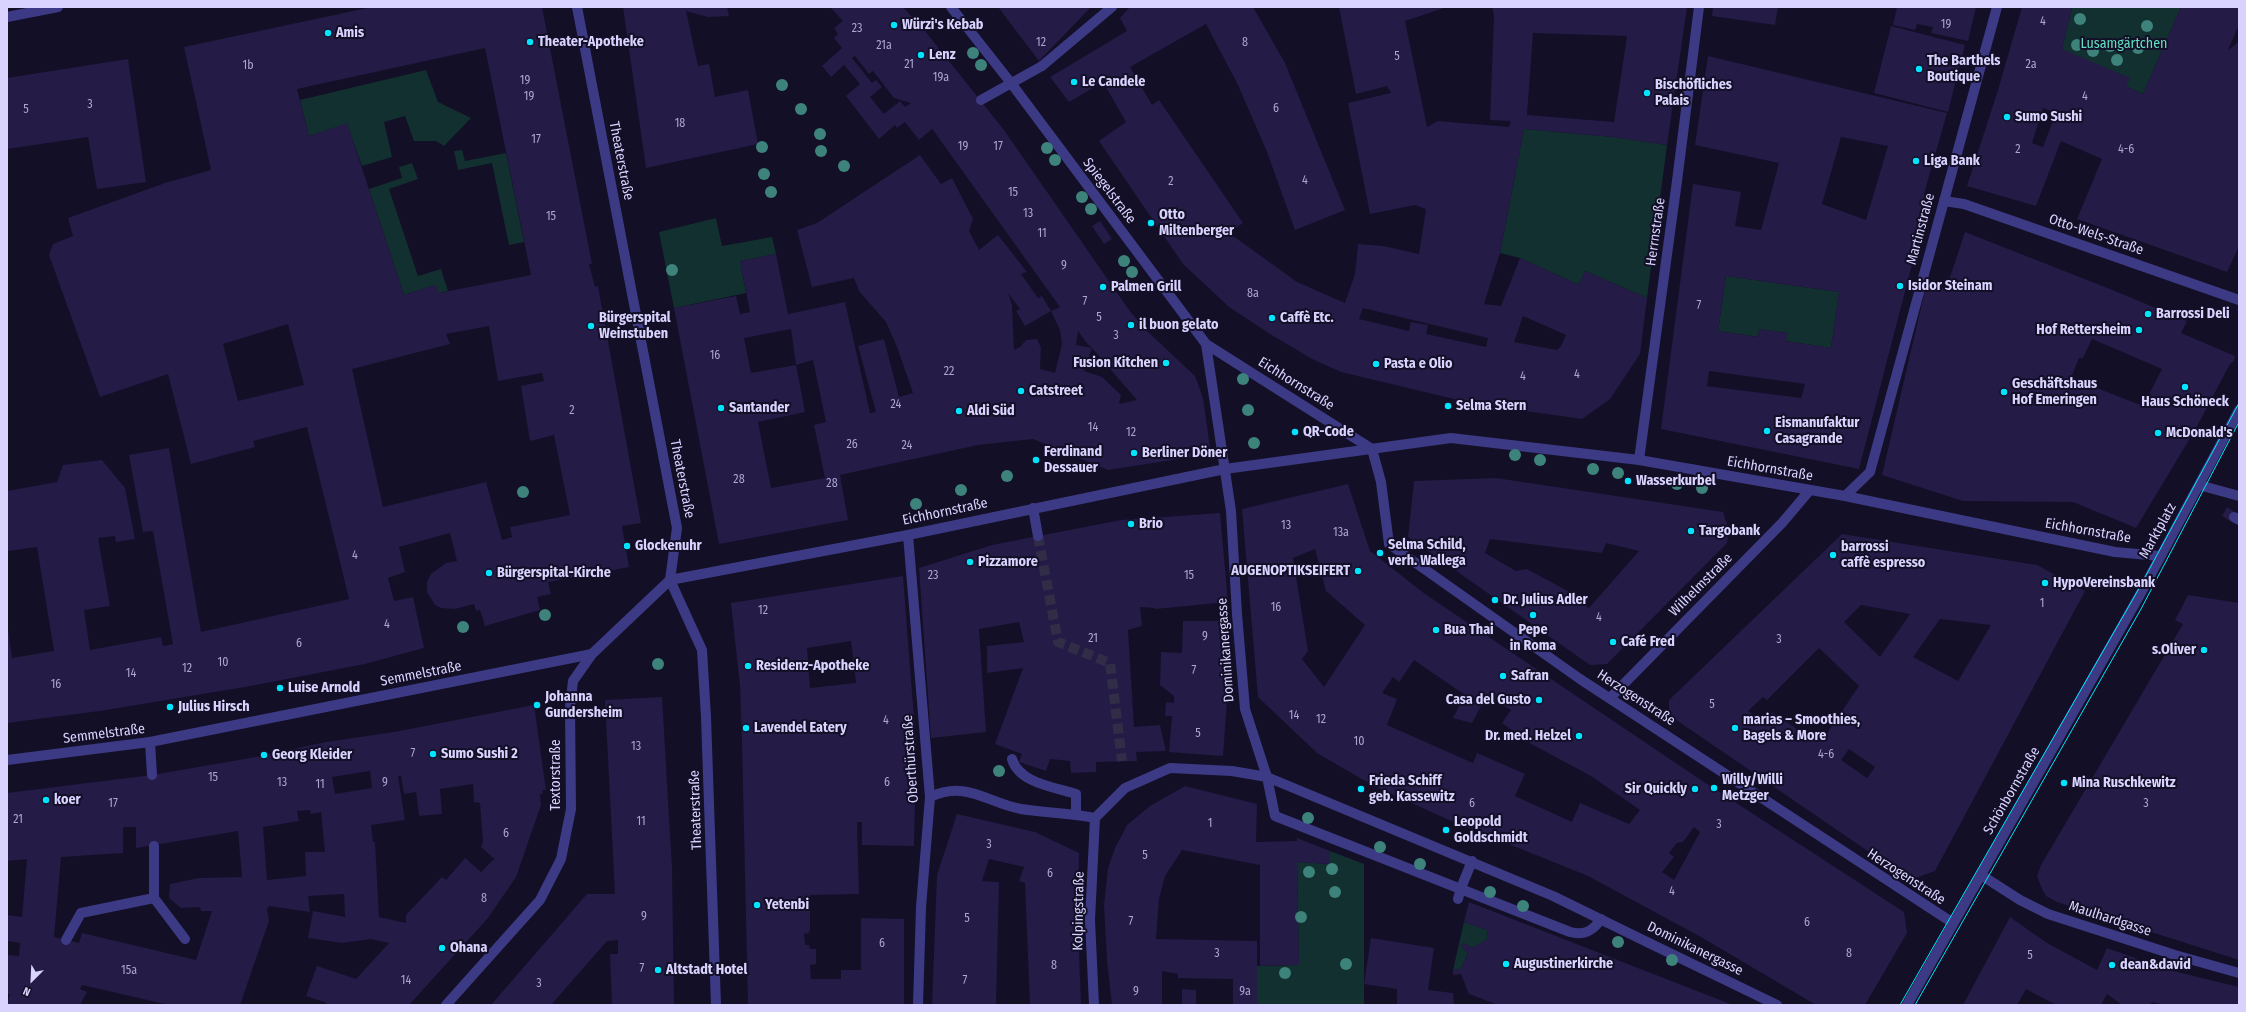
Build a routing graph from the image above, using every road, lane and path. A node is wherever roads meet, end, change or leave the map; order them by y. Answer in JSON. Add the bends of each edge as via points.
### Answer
{"nodes":[{"id":1,"x":58,"y":7,"type":"edge"},
{"id":2,"x":577,"y":7,"type":"edge"},
{"id":3,"x":951,"y":7,"type":"edge"},
{"id":4,"x":1112,"y":7,"type":"edge"},
{"id":5,"x":1699,"y":7,"type":"edge"},
{"id":6,"x":1997,"y":7,"type":"edge"},
{"id":7,"x":7,"y":16,"type":"edge"},
{"id":8,"x":1011,"y":83,"type":"junction"},
{"id":9,"x":981,"y":100,"type":"dead end"},
{"id":10,"x":1944,"y":201,"type":"junction"},
{"id":11,"x":2239,"y":300,"type":"edge"},
{"id":12,"x":1184,"y":316,"type":"joint"},
{"id":13,"x":1206,"y":344,"type":"junction"},
{"id":14,"x":2239,"y":410,"type":"edge"},
{"id":15,"x":1372,"y":449,"type":"junction"},
{"id":16,"x":1639,"y":460,"type":"junction"},
{"id":17,"x":1225,"y":469,"type":"junction"},
{"id":18,"x":2199,"y":485,"type":"junction"},
{"id":19,"x":1810,"y":490,"type":"junction"},
{"id":20,"x":1845,"y":496,"type":"junction"},
{"id":21,"x":2239,"y":496,"type":"edge"},
{"id":22,"x":1033,"y":508,"type":"junction"},
{"id":23,"x":908,"y":535,"type":"junction"},
{"id":24,"x":1038,"y":536,"type":"tunnel mouth"},
{"id":25,"x":2160,"y":556,"type":"junction"},
{"id":26,"x":670,"y":580,"type":"junction"},
{"id":27,"x":2142,"y":592,"type":"joint"},
{"id":28,"x":592,"y":654,"type":"junction"},
{"id":29,"x":1610,"y":698,"type":"junction"},
{"id":30,"x":150,"y":742,"type":"junction"},
{"id":31,"x":1012,"y":759,"type":"dead end"},
{"id":32,"x":7,"y":760,"type":"edge"},
{"id":33,"x":152,"y":775,"type":"dead end"},
{"id":34,"x":1268,"y":777,"type":"junction"},
{"id":35,"x":930,"y":797,"type":"junction"},
{"id":36,"x":1076,"y":814,"type":"junction"},
{"id":37,"x":1095,"y":818,"type":"junction"},
{"id":38,"x":154,"y":846,"type":"dead end"},
{"id":39,"x":1472,"y":861,"type":"junction"},
{"id":40,"x":1981,"y":875,"type":"junction"},
{"id":41,"x":1461,"y":888,"type":"junction"},
{"id":42,"x":154,"y":898,"type":"junction"},
{"id":43,"x":1458,"y":899,"type":"dead end"},
{"id":44,"x":1601,"y":919,"type":"junction"},
{"id":45,"x":1953,"y":923,"type":"junction"},
{"id":46,"x":185,"y":939,"type":"dead end"},
{"id":47,"x":66,"y":940,"type":"dead end"},
{"id":48,"x":2239,"y":973,"type":"edge"},
{"id":49,"x":446,"y":1005,"type":"edge"},
{"id":50,"x":716,"y":1005,"type":"edge"},
{"id":51,"x":918,"y":1005,"type":"edge"},
{"id":52,"x":1094,"y":1005,"type":"edge"},
{"id":53,"x":1777,"y":1005,"type":"edge"},
{"id":54,"x":1907,"y":1005,"type":"edge"}],
"edges":[{"from":1,"to":7,"type":"street"},
{"from":2,"to":26,"type":"street","name":"Theaterstraße","via":[[677,528]]},
{"from":3,"to":8,"type":"street","name":"Spiegelstraße"},
{"from":4,"to":8,"type":"street","via":[[1042,66]]},
{"from":5,"to":16,"type":"street","name":"Herrnstraße"},
{"from":6,"to":10,"type":"street","name":"Martinstraße"},
{"from":8,"to":9,"type":"street"},
{"from":8,"to":12,"type":"street","name":"Spiegelstraße"},
{"from":10,"to":11,"type":"street","name":"Otto-Wels-Straße","via":[[1964,204]]},
{"from":10,"to":20,"type":"street","name":"Martinstraße","via":[[1870,472]]},
{"from":12,"to":13,"type":"street","name":"Eichhornstraße"},
{"from":13,"to":15,"type":"street","name":"Eichhornstraße"},
{"from":13,"to":17,"type":"street","name":"Eichhornstraße"},
{"from":14,"to":18,"type":"street","name":"Marktplatz"},
{"from":15,"to":16,"type":"street","name":"Eichhornstraße","via":[[1451,438]]},
{"from":15,"to":17,"type":"street","name":"Eichhornstraße"},
{"from":15,"to":29,"type":"street","name":"Herzogenstraße","via":[[1381,482],[1389,544]]},
{"from":16,"to":19,"type":"street","name":"Eichhornstraße"},
{"from":17,"to":22,"type":"street","name":"Eichhornstraße"},
{"from":17,"to":34,"type":"street","name":"Dominikanergasse","via":[[1231,511],[1245,709]]},
{"from":18,"to":21,"type":"street"},
{"from":18,"to":25,"type":"street","name":"Marktplatz"},
{"from":19,"to":20,"type":"street","name":"Eichhornstraße"},
{"from":19,"to":29,"type":"street","name":"Wilhelmstraße","via":[[1782,523]]},
{"from":20,"to":25,"type":"street","name":"Eichhornstraße","via":[[2115,552]]},
{"from":22,"to":23,"type":"street","name":"Eichhornstraße"},
{"from":22,"to":24,"type":"street"},
{"from":23,"to":26,"type":"street","name":"Eichhornstraße"},
{"from":23,"to":35,"type":"street","name":"Oberthürstraße"},
{"from":25,"to":27,"type":"street","name":"Marktplatz"},
{"from":26,"to":28,"type":"street"},
{"from":26,"to":50,"type":"street","name":"Theaterstraße","via":[[702,650]]},
{"from":27,"to":40,"type":"street","name":"Schönbornstraße"},
{"from":28,"to":30,"type":"street","name":"Semmelstraße"},
{"from":28,"to":49,"type":"street","name":"Textorstraße","via":[[573,681],[570,708],[571,809],[561,859],[540,900]]},
{"from":29,"to":45,"type":"street","name":"Herzogenstraße"},
{"from":30,"to":32,"type":"street","name":"Semmelstraße"},
{"from":30,"to":33,"type":"street"},
{"from":31,"to":36,"type":"street","via":[[1015,768],[1026,778],[1076,794]]},
{"from":34,"to":37,"type":"street","via":[[1232,771],[1170,768],[1125,788]]},
{"from":34,"to":39,"type":"street","name":"Dominikanergasse"},
{"from":34,"to":41,"type":"street","name":"Dominikanergasse","via":[[1275,816]]},
{"from":35,"to":36,"type":"street","via":[[949,790],[963,790],[1020,809]]},
{"from":35,"to":51,"type":"street","name":"Oberthürstraße","via":[[921,907]]},
{"from":36,"to":37,"type":"street"},
{"from":37,"to":52,"type":"street","name":"Kolpingstraße","via":[[1090,920]]},
{"from":38,"to":42,"type":"street"},
{"from":39,"to":41,"type":"street"},
{"from":39,"to":44,"type":"street","name":"Dominikanergasse"},
{"from":40,"to":45,"type":"street","name":"Schönbornstraße"},
{"from":40,"to":48,"type":"street","name":"Maulhardgasse","via":[[2048,914]]},
{"from":41,"to":43,"type":"street"},
{"from":41,"to":44,"type":"street","name":"Dominikanergasse","via":[[1576,934],[1592,930]]},
{"from":42,"to":46,"type":"street"},
{"from":42,"to":47,"type":"street","via":[[81,913]]},
{"from":44,"to":53,"type":"street","name":"Dominikanergasse"},
{"from":45,"to":54,"type":"street","name":"Schönbornstraße"}]}
